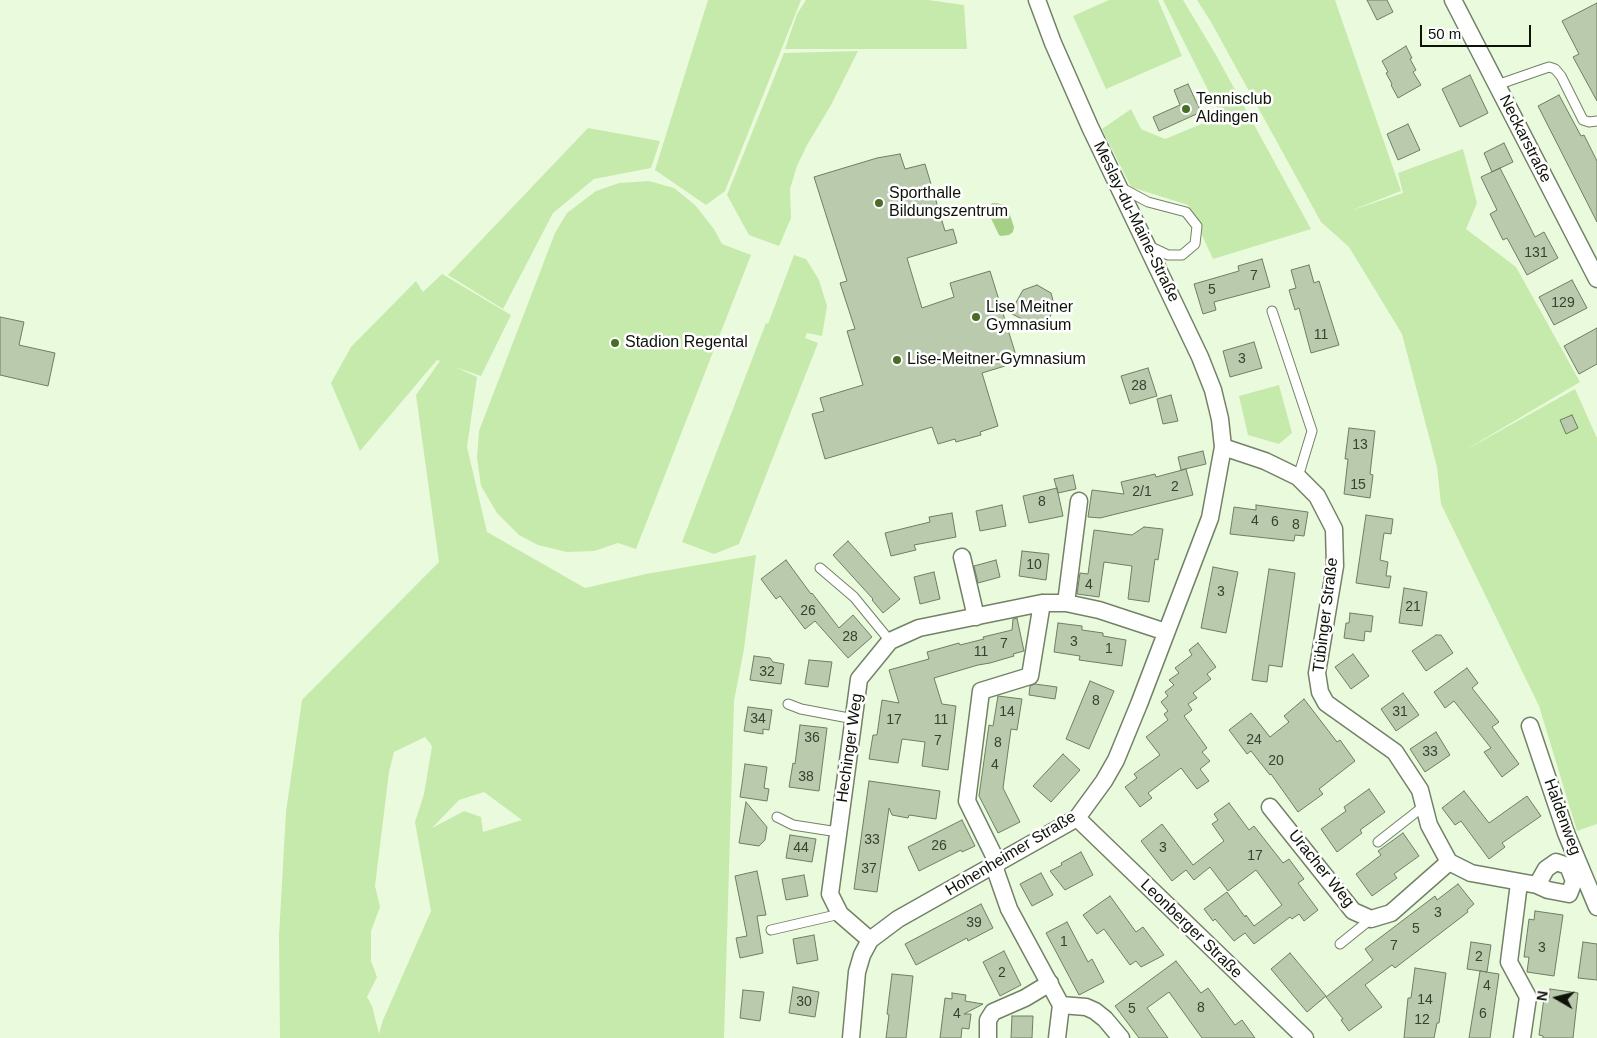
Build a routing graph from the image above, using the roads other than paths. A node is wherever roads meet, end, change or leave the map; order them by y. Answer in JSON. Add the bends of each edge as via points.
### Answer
{"nodes":[{"id":1,"x":1037,"y":0,"type":"edge"},
{"id":2,"x":1453,"y":0,"type":"edge"},
{"id":3,"x":1497,"y":85,"type":"junction"},
{"id":4,"x":1597,"y":121,"type":"edge"},
{"id":5,"x":1118,"y":186,"type":"junction"},
{"id":6,"x":1146,"y":244,"type":"junction"},
{"id":7,"x":1592,"y":257,"type":"edge"},
{"id":8,"x":1597,"y":279,"type":"edge"},
{"id":9,"x":1272,"y":311,"type":"dead end"},
{"id":10,"x":1223,"y":448,"type":"junction"},
{"id":11,"x":1298,"y":477,"type":"junction"},
{"id":12,"x":1079,"y":501,"type":"dead end"},
{"id":13,"x":962,"y":557,"type":"dead end"},
{"id":14,"x":820,"y":568,"type":"dead end"},
{"id":15,"x":1066,"y":603,"type":"junction"},
{"id":16,"x":1042,"y":604,"type":"junction"},
{"id":17,"x":976,"y":617,"type":"junction"},
{"id":18,"x":1166,"y":632,"type":"junction"},
{"id":19,"x":890,"y":641,"type":"junction"},
{"id":20,"x":788,"y":704,"type":"dead end"},
{"id":21,"x":854,"y":719,"type":"junction"},
{"id":22,"x":1530,"y":726,"type":"dead end"},
{"id":23,"x":1424,"y":806,"type":"junction"},
{"id":24,"x":1270,"y":807,"type":"dead end"},
{"id":25,"x":777,"y":817,"type":"dead end"},
{"id":26,"x":1077,"y":818,"type":"junction"},
{"id":27,"x":838,"y":832,"type":"junction"},
{"id":28,"x":1378,"y":842,"type":"dead end"},
{"id":29,"x":1449,"y":862,"type":"junction"},
{"id":30,"x":996,"y":865,"type":"junction"},
{"id":31,"x":1519,"y":883,"type":"junction"},
{"id":32,"x":1537,"y":885,"type":"dead end"},
{"id":33,"x":1597,"y":907,"type":"edge"},
{"id":34,"x":840,"y":914,"type":"junction"},
{"id":35,"x":1371,"y":920,"type":"junction"},
{"id":36,"x":771,"y":930,"type":"dead end"},
{"id":37,"x":870,"y":940,"type":"junction"},
{"id":38,"x":1340,"y":944,"type":"dead end"},
{"id":39,"x":1050,"y":983,"type":"junction"},
{"id":40,"x":1061,"y":1005,"type":"junction"},
{"id":41,"x":851,"y":1038,"type":"edge"},
{"id":42,"x":988,"y":1038,"type":"edge"},
{"id":43,"x":1057,"y":1038,"type":"edge"},
{"id":44,"x":1121,"y":1038,"type":"edge"},
{"id":45,"x":1304,"y":1038,"type":"edge"},
{"id":46,"x":1522,"y":1038,"type":"edge"}],
"edges":[{"from":1,"to":5,"type":"street","name":"Meslay-du-Maine-Straße","via":[[1053,44]]},
{"from":2,"to":3,"type":"street","name":"Neckarstraße"},
{"from":3,"to":4,"type":"lane","via":[[1543,69],[1554,69],[1561,76],[1583,120]]},
{"from":3,"to":7,"type":"street","name":"Neckarstraße"},
{"from":5,"to":6,"type":"street","name":"Meslay-du-Maine-Straße"},
{"from":5,"to":6,"type":"lane","via":[[1148,202],[1186,212],[1197,226],[1195,244],[1182,255],[1168,255]]},
{"from":6,"to":10,"type":"street","name":"Meslay-du-Maine-Straße","via":[[1209,379],[1220,419]]},
{"from":7,"to":8,"type":"street","name":"Neckarstraße"},
{"from":9,"to":11,"type":"lane","via":[[1312,431]]},
{"from":10,"to":11,"type":"street","name":"Tübinger Straße","via":[[1265,461]]},
{"from":10,"to":18,"type":"street","name":"Hohenheimer Straße","via":[[1210,518]]},
{"from":11,"to":23,"type":"street","name":"Tübinger Straße","via":[[1317,496],[1334,529],[1335,566],[1317,673],[1320,692],[1326,703],[1395,752],[1420,790]]},
{"from":12,"to":15,"type":"street"},
{"from":13,"to":17,"type":"street"},
{"from":14,"to":19,"type":"lane","via":[[854,596]]},
{"from":15,"to":16,"type":"street","name":"Hechinger Weg"},
{"from":15,"to":18,"type":"street","name":"Hechinger Weg"},
{"from":16,"to":17,"type":"street","name":"Hechinger Weg"},
{"from":16,"to":30,"type":"street","via":[[1030,676],[981,691],[967,801]]},
{"from":17,"to":19,"type":"street","name":"Hechinger Weg","via":[[919,628]]},
{"from":18,"to":26,"type":"street","name":"Hohenheimer Straße","via":[[1116,760]]},
{"from":19,"to":21,"type":"street","name":"Hechinger Weg","via":[[859,679]]},
{"from":20,"to":21,"type":"lane"},
{"from":21,"to":27,"type":"street","name":"Hechinger Weg"},
{"from":22,"to":33,"type":"street","name":"Haldenweg","via":[[1566,833]]},
{"from":23,"to":28,"type":"lane"},
{"from":23,"to":29,"type":"street","name":"Tübinger Straße","via":[[1429,825]]},
{"from":24,"to":35,"type":"street","name":"Uracher Weg","via":[[1353,911]]},
{"from":25,"to":27,"type":"lane","via":[[792,826]]},
{"from":26,"to":30,"type":"street","name":"Hohenheimer Straße"},
{"from":26,"to":45,"type":"street","name":"Leonberger Straße"},
{"from":27,"to":34,"type":"street","name":"Hechinger Weg","via":[[830,894]]},
{"from":29,"to":31,"type":"street","via":[[1471,873]]},
{"from":29,"to":35,"type":"street","name":"Uracher Weg","via":[[1391,913]]},
{"from":30,"to":37,"type":"street","name":"Hohenheimer Straße","via":[[898,919]]},
{"from":30,"to":39,"type":"street","via":[[1009,909]]},
{"from":31,"to":32,"type":"street"},
{"from":31,"to":46,"type":"street","via":[[1509,962],[1528,997]]},
{"from":34,"to":36,"type":"lane"},
{"from":34,"to":37,"type":"street","name":"Hechinger Weg"},
{"from":35,"to":38,"type":"lane"},
{"from":37,"to":41,"type":"street","name":"Hohenheimer Straße","via":[[857,972]]},
{"from":39,"to":40,"type":"street"},
{"from":39,"to":42,"type":"street","via":[[993,1012],[988,1020]]},
{"from":40,"to":43,"type":"street"},
{"from":40,"to":44,"type":"street","via":[[1096,1011]]}]}
